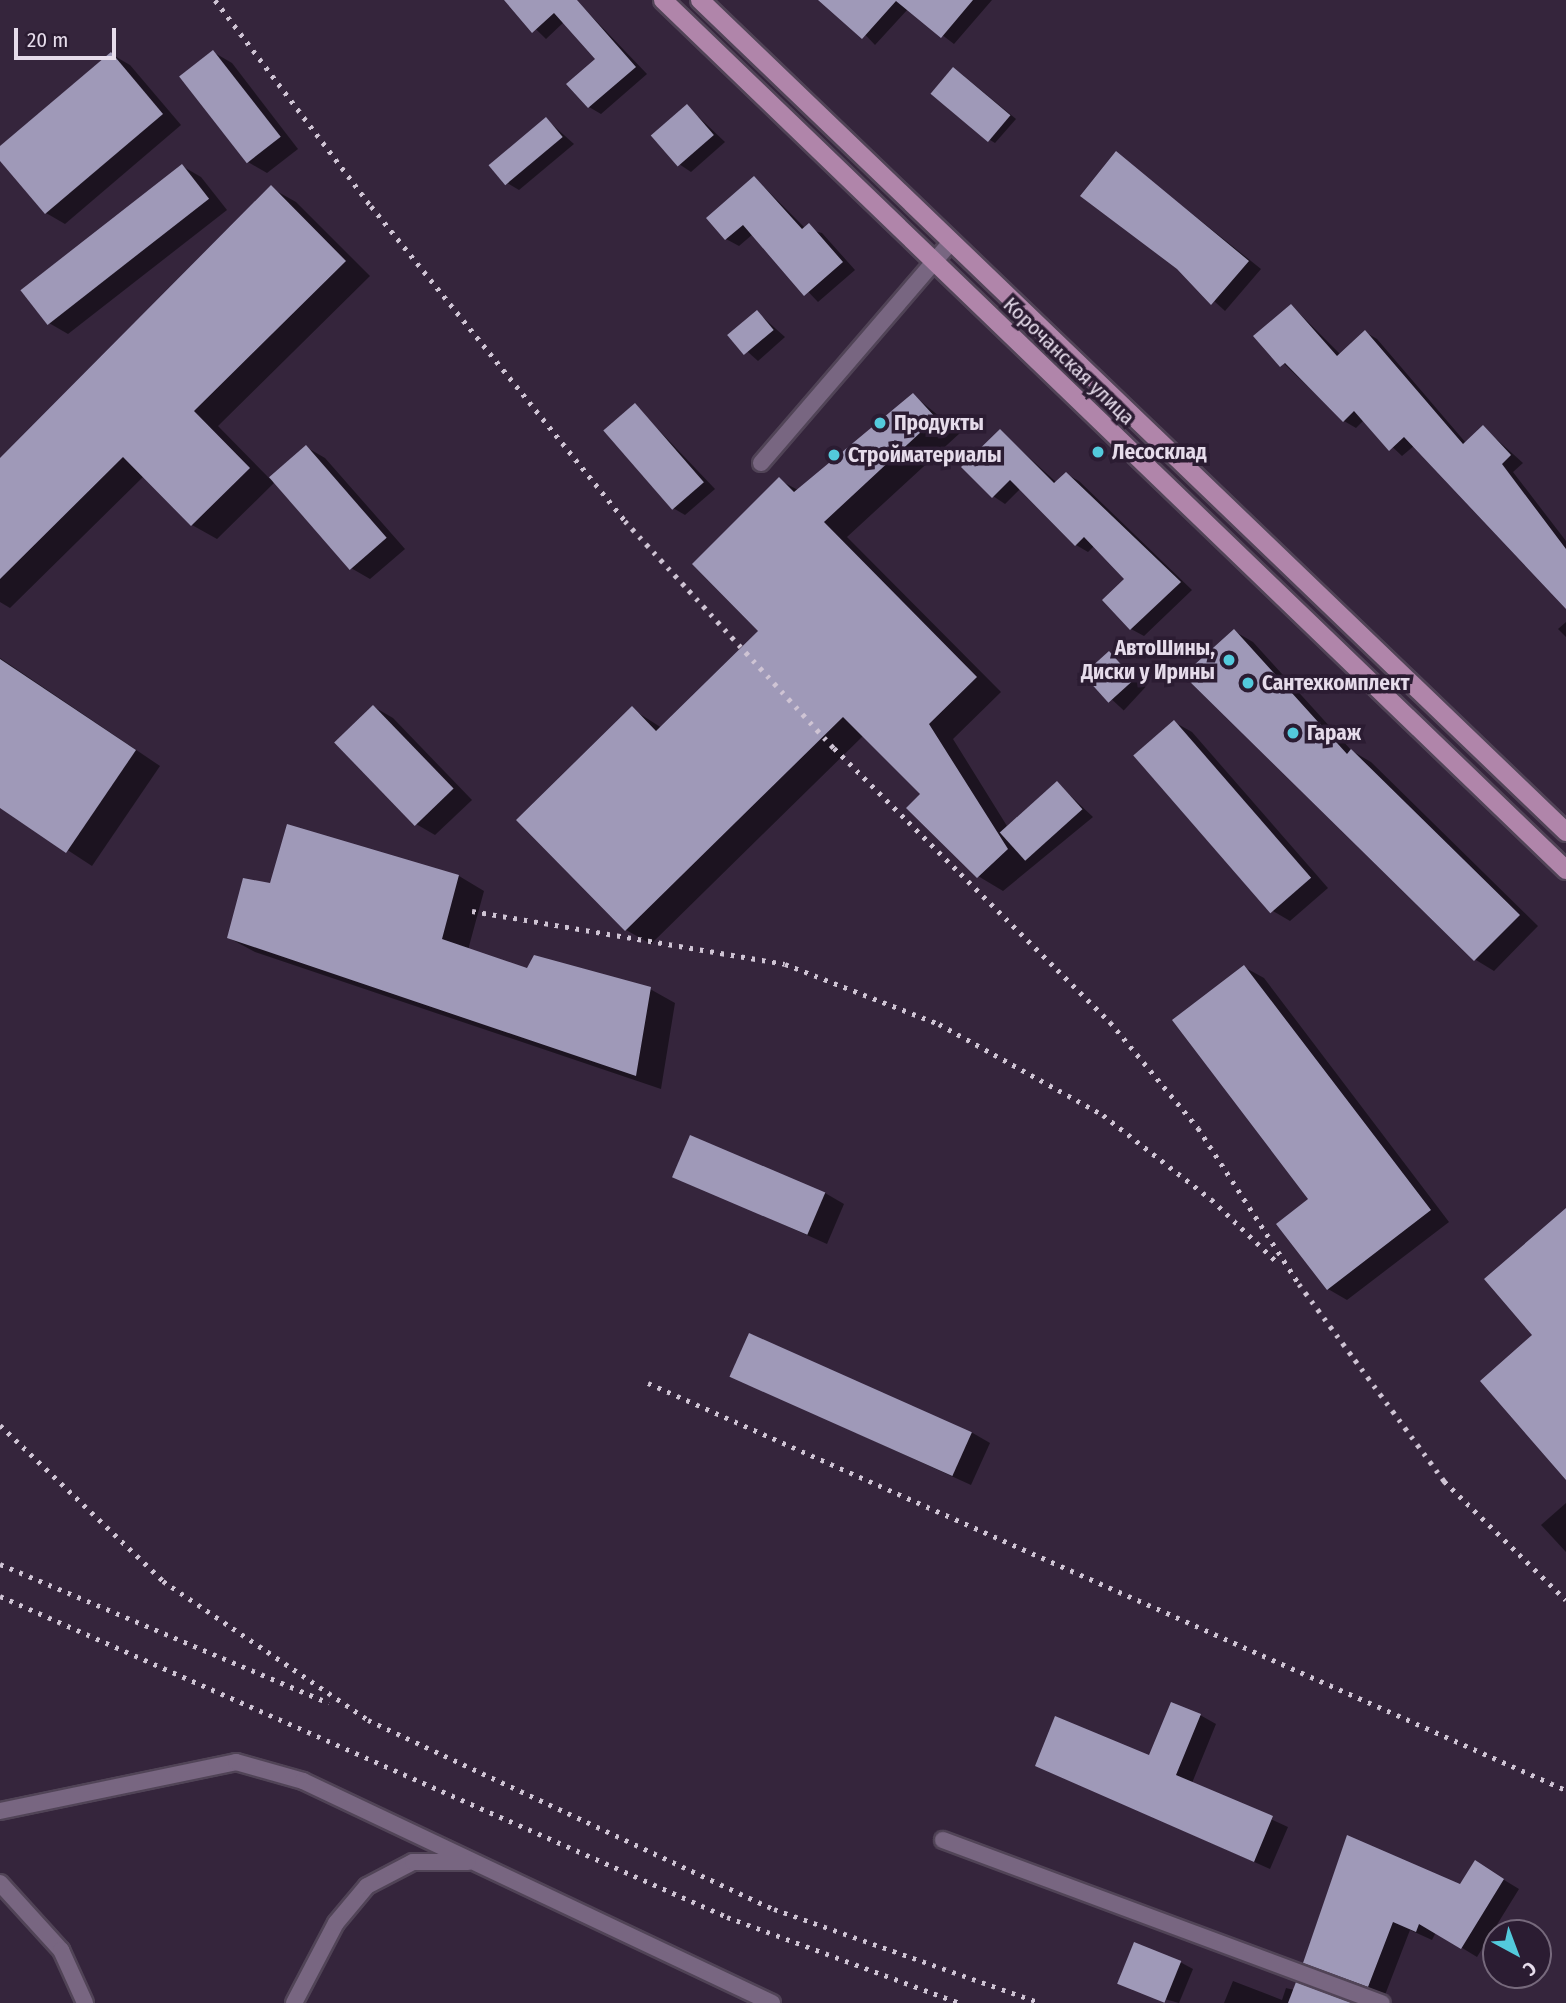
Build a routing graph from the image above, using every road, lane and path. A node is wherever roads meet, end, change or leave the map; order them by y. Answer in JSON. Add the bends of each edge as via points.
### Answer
{"nodes":[{"id":1,"x":663,"y":0,"type":"edge"},
{"id":2,"x":700,"y":0,"type":"edge"},
{"id":3,"x":951,"y":242,"type":"junction"},
{"id":4,"x":932,"y":261,"type":"junction"},
{"id":5,"x":761,"y":463,"type":"dead end"},
{"id":6,"x":1566,"y":832,"type":"edge"},
{"id":7,"x":1566,"y":870,"type":"edge"},
{"id":8,"x":0,"y":1811,"type":"edge"},
{"id":9,"x":943,"y":1840,"type":"dead end"},
{"id":10,"x":474,"y":1862,"type":"junction"},
{"id":11,"x":0,"y":1883,"type":"edge"},
{"id":12,"x":85,"y":2003,"type":"edge"},
{"id":13,"x":294,"y":2003,"type":"edge"},
{"id":14,"x":772,"y":2003,"type":"edge"},
{"id":15,"x":1382,"y":2003,"type":"edge"}],
"edges":[{"from":1,"to":4,"type":"main road","name":"Корочанская улица"},
{"from":2,"to":3,"type":"main road","name":"Корочанская улица"},
{"from":3,"to":4,"type":"lane"},
{"from":3,"to":6,"type":"main road","name":"Корочанская улица"},
{"from":4,"to":5,"type":"lane"},
{"from":4,"to":7,"type":"main road","name":"Корочанская улица"},
{"from":8,"to":10,"type":"lane","via":[[236,1762],[303,1781]]},
{"from":9,"to":15,"type":"lane"},
{"from":10,"to":13,"type":"lane","via":[[413,1862],[366,1886],[336,1923]]},
{"from":10,"to":14,"type":"lane"},
{"from":11,"to":12,"type":"lane","via":[[61,1950]]}]}
